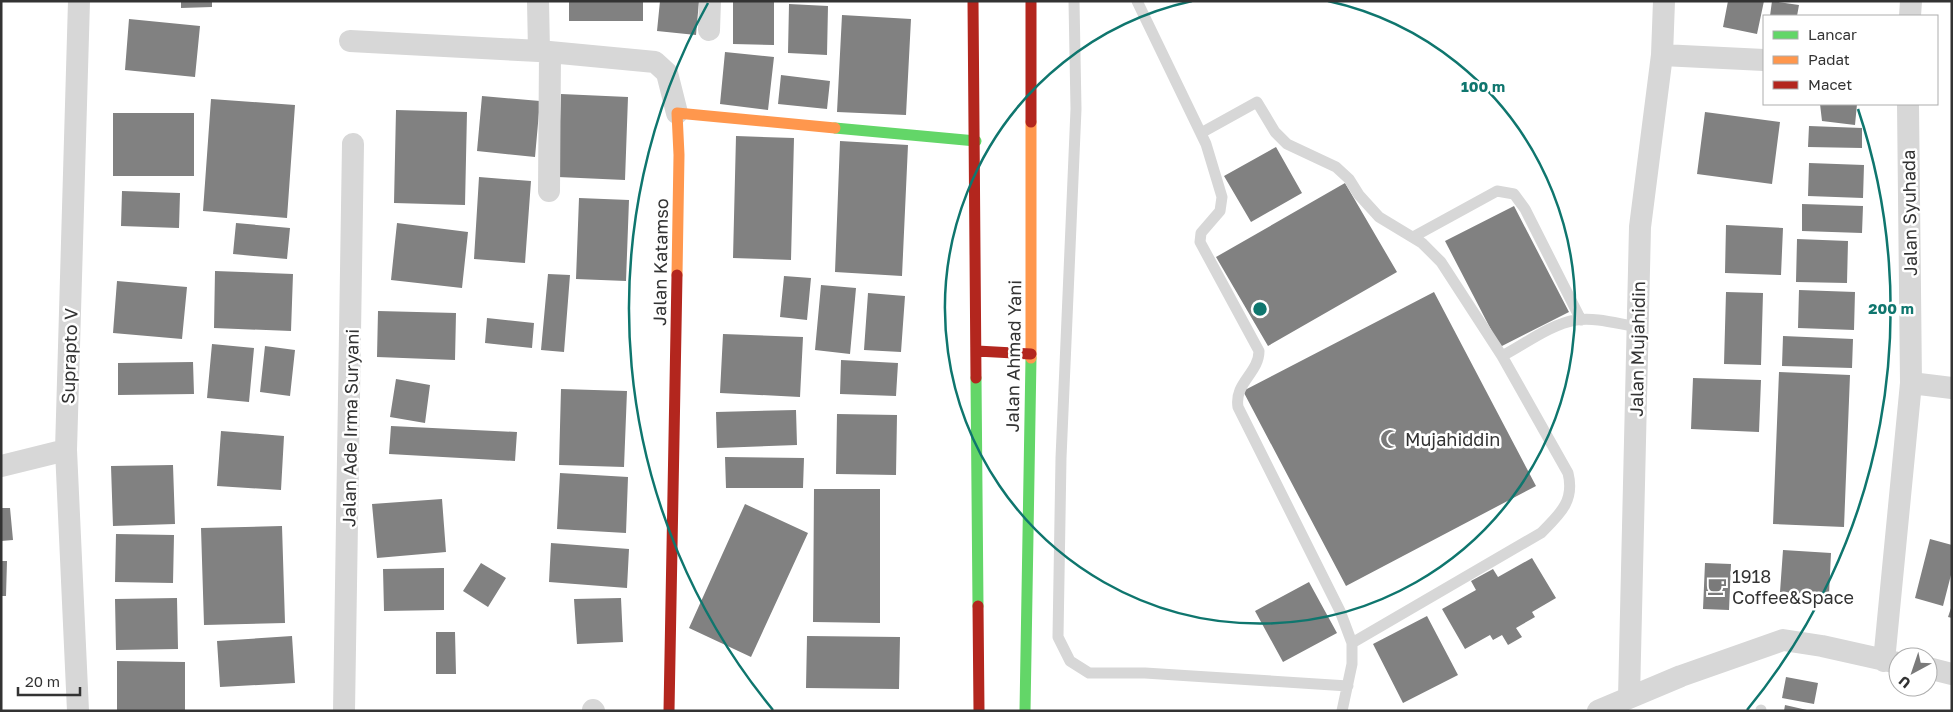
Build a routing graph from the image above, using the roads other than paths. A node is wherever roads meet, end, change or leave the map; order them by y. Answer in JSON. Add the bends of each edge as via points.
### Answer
{"nodes":[{"id":1,"x":79,"y":1,"type":"edge"},
{"id":2,"x":538,"y":1,"type":"edge"},
{"id":3,"x":710,"y":1,"type":"edge"},
{"id":4,"x":973,"y":1,"type":"edge"},
{"id":5,"x":1031,"y":1,"type":"edge"},
{"id":6,"x":1074,"y":1,"type":"edge"},
{"id":7,"x":1137,"y":1,"type":"edge"},
{"id":8,"x":1664,"y":1,"type":"edge"},
{"id":9,"x":1911,"y":1,"type":"edge"},
{"id":10,"x":1910,"y":15,"type":"edge"},
{"id":11,"x":709,"y":30,"type":"dead end"},
{"id":12,"x":350,"y":41,"type":"dead end"},
{"id":13,"x":544,"y":52,"type":"junction"},
{"id":14,"x":1662,"y":56,"type":"junction"},
{"id":15,"x":1763,"y":60,"type":"edge"},
{"id":16,"x":1908,"y":105,"type":"edge"},
{"id":17,"x":677,"y":114,"type":"junction"},
{"id":18,"x":1201,"y":134,"type":"junction"},
{"id":19,"x":976,"y":141,"type":"junction"},
{"id":20,"x":353,"y":144,"type":"dead end"},
{"id":21,"x":549,"y":191,"type":"dead end"},
{"id":22,"x":1413,"y":237,"type":"junction"},
{"id":23,"x":1581,"y":320,"type":"junction"},
{"id":24,"x":1638,"y":327,"type":"junction"},
{"id":25,"x":977,"y":351,"type":"junction"},
{"id":26,"x":1031,"y":354,"type":"junction"},
{"id":27,"x":1502,"y":356,"type":"junction"},
{"id":28,"x":1911,"y":383,"type":"junction"},
{"id":29,"x":1952,"y":388,"type":"edge"},
{"id":30,"x":66,"y":450,"type":"junction"},
{"id":31,"x":1,"y":466,"type":"edge"},
{"id":32,"x":1352,"y":643,"type":"junction"},
{"id":33,"x":1892,"y":647,"type":"edge"},
{"id":34,"x":1888,"y":661,"type":"edge"},
{"id":35,"x":1938,"y":670,"type":"edge"},
{"id":36,"x":1952,"y":674,"type":"edge"},
{"id":37,"x":1348,"y":686,"type":"junction"},
{"id":38,"x":1630,"y":704,"type":"edge"},
{"id":39,"x":78,"y":711,"type":"edge"},
{"id":40,"x":344,"y":711,"type":"edge"},
{"id":41,"x":669,"y":711,"type":"edge"},
{"id":42,"x":980,"y":711,"type":"edge"},
{"id":43,"x":1025,"y":711,"type":"edge"},
{"id":44,"x":1342,"y":711,"type":"edge"},
{"id":45,"x":1598,"y":711,"type":"edge"}],
"edges":[{"from":1,"to":30,"type":"street","name":"Suprapto V"},
{"from":2,"to":13,"type":"street"},
{"from":3,"to":11,"type":"street"},
{"from":4,"to":19,"type":"main road","name":"Jalan Ahmad Yani"},
{"from":5,"to":26,"type":"main road","name":"Jalan Ahmad Yani"},
{"from":6,"to":37,"type":"lane","via":[[1076,109],[1061,458],[1058,637],[1062,649],[1070,661],[1089,673],[1145,673]]},
{"from":7,"to":18,"type":"lane"},
{"from":8,"to":14,"type":"street","name":"Jalan Mujahidin"},
{"from":9,"to":10,"type":"street"},
{"from":12,"to":13,"type":"street"},
{"from":13,"to":17,"type":"street","via":[[660,64],[668,73]]},
{"from":13,"to":21,"type":"street"},
{"from":14,"to":15,"type":"street"},
{"from":14,"to":24,"type":"street","name":"Jalan Mujahidin","via":[[1640,227]]},
{"from":16,"to":28,"type":"street","name":"Jalan Syuhada"},
{"from":17,"to":19,"type":"main road"},
{"from":17,"to":41,"type":"main road","name":"Jalan Katamso","via":[[679,165]]},
{"from":18,"to":22,"type":"lane","via":[[1257,102],[1275,132],[1287,144],[1336,167],[1379,217]]},
{"from":18,"to":32,"type":"lane","via":[[1222,202],[1220,211],[1201,233],[1200,242],[1259,351],[1256,366],[1241,386],[1238,407],[1340,611]]},
{"from":19,"to":25,"type":"main road","name":"Jalan Ahmad Yani"},
{"from":20,"to":40,"type":"street","name":"Jalan Ade Irma Suryani"},
{"from":22,"to":23,"type":"lane","via":[[1497,191],[1514,194],[1526,209]]},
{"from":22,"to":27,"type":"lane","via":[[1441,262]]},
{"from":23,"to":24,"type":"lane"},
{"from":23,"to":27,"type":"lane","via":[[1561,325]]},
{"from":24,"to":38,"type":"street","name":"Jalan Mujahidin"},
{"from":25,"to":26,"type":"main road"},
{"from":25,"to":42,"type":"main road","name":"Jalan Ahmad Yani"},
{"from":26,"to":43,"type":"main road","name":"Jalan Ahmad Yani"},
{"from":27,"to":32,"type":"lane","via":[[1568,473],[1571,494],[1541,533]]},
{"from":28,"to":29,"type":"street"},
{"from":28,"to":33,"type":"street","name":"Jalan Syuhada"},
{"from":30,"to":31,"type":"street"},
{"from":30,"to":39,"type":"street","name":"Suprapto V"},
{"from":32,"to":37,"type":"lane"},
{"from":34,"to":38,"type":"street","via":[[1783,640],[1681,676]]},
{"from":35,"to":36,"type":"street"},
{"from":37,"to":44,"type":"lane"},
{"from":38,"to":45,"type":"street"}]}
